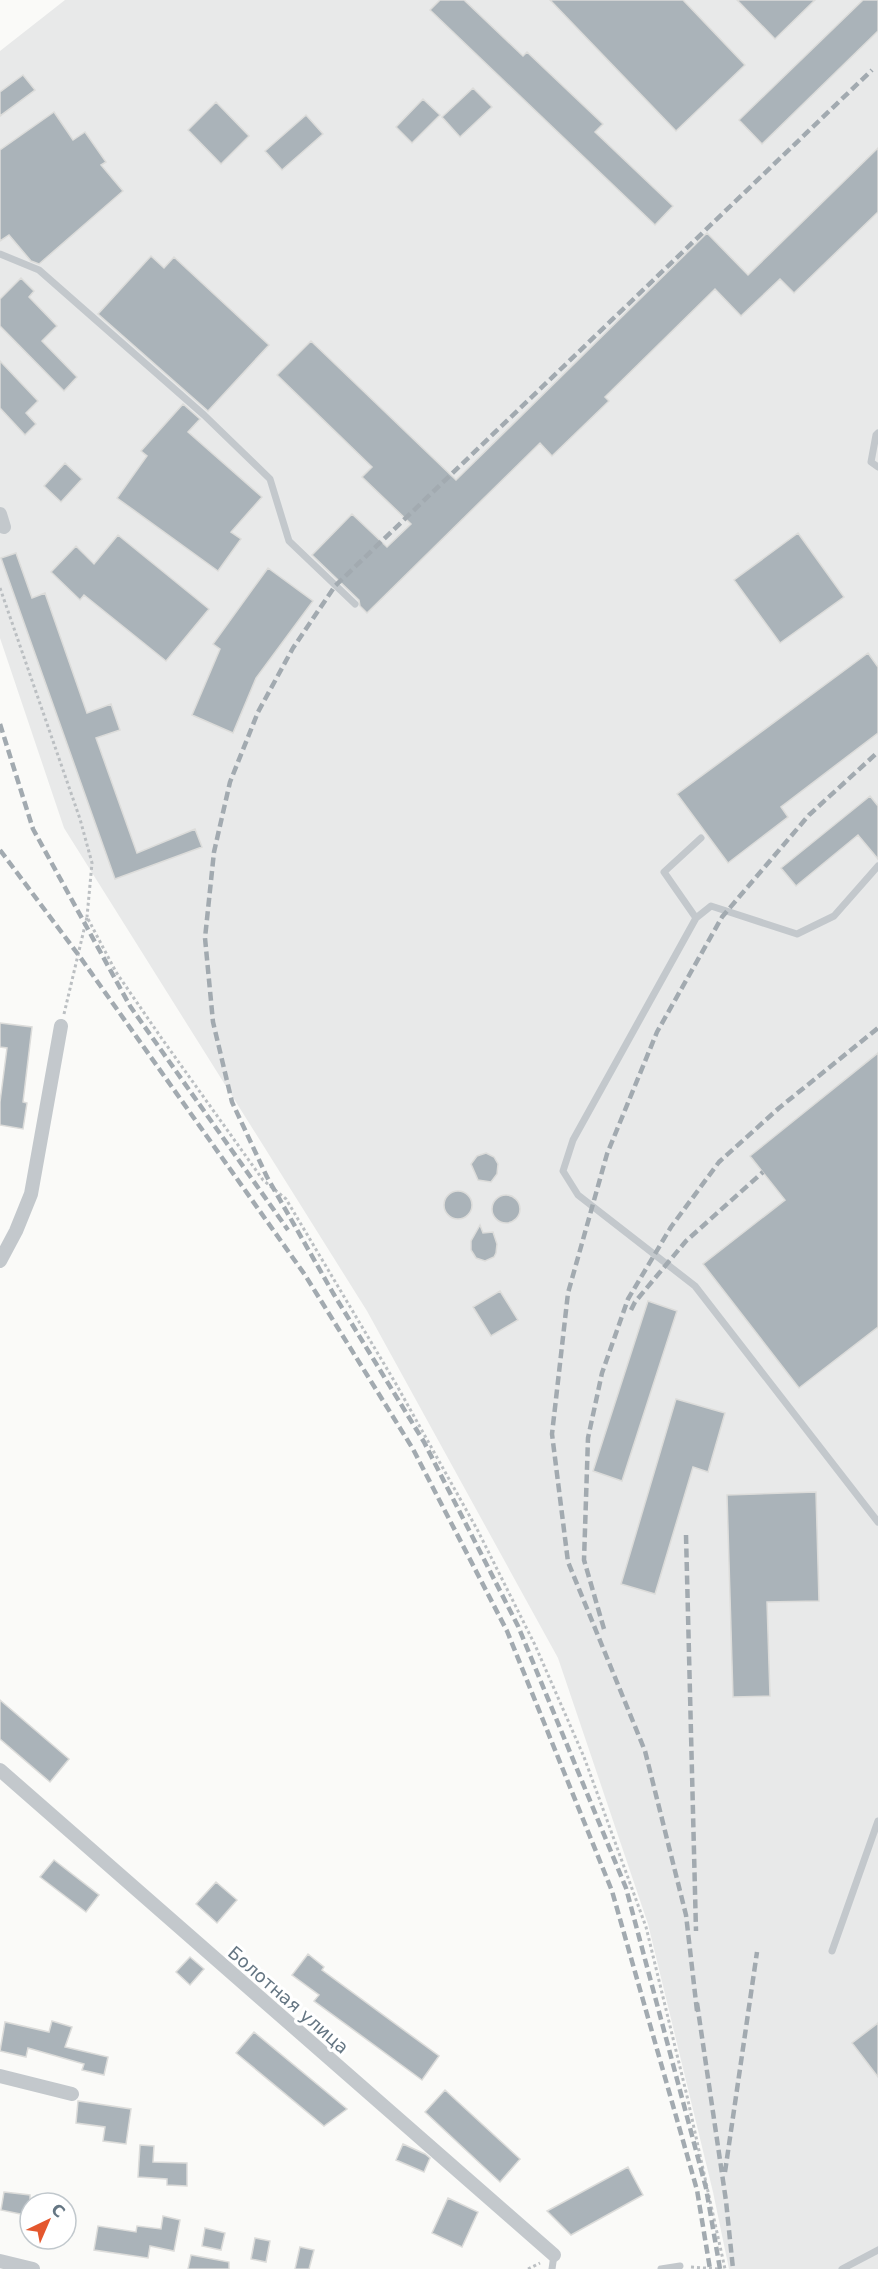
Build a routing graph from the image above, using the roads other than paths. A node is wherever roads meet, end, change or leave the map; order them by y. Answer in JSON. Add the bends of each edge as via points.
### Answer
{"nodes":[{"id":1,"x":0,"y":254,"type":"edge"},
{"id":2,"x":878,"y":433,"type":"edge"},
{"id":3,"x":878,"y":467,"type":"edge"},
{"id":4,"x":355,"y":604,"type":"dead end"},
{"id":5,"x":701,"y":838,"type":"dead end"},
{"id":6,"x":878,"y":866,"type":"edge"},
{"id":7,"x":696,"y":918,"type":"junction"},
{"id":8,"x":61,"y":1026,"type":"road end"},
{"id":9,"x":0,"y":1261,"type":"edge"},
{"id":10,"x":878,"y":1522,"type":"edge"},
{"id":11,"x":0,"y":1770,"type":"edge"},
{"id":12,"x":878,"y":1821,"type":"edge"},
{"id":13,"x":832,"y":1950,"type":"dead end"},
{"id":14,"x":0,"y":2076,"type":"edge"},
{"id":15,"x":72,"y":2094,"type":"dead end"},
{"id":16,"x":878,"y":2250,"type":"edge"},
{"id":17,"x":0,"y":2261,"type":"edge"},
{"id":18,"x":553,"y":2262,"type":"edge"},
{"id":19,"x":680,"y":2266,"type":"road end"},
{"id":20,"x":33,"y":2269,"type":"edge"},
{"id":21,"x":661,"y":2269,"type":"edge"},
{"id":22,"x":842,"y":2269,"type":"edge"}],
"edges":[{"from":1,"to":4,"type":"lane","via":[[39,270],[204,415],[270,479],[289,542]]},
{"from":2,"to":3,"type":"lane","via":[[871,462]]},
{"from":5,"to":7,"type":"lane","via":[[664,872]]},
{"from":6,"to":7,"type":"lane","via":[[834,916],[797,934],[711,906]]},
{"from":7,"to":10,"type":"lane","via":[[573,1140],[563,1171],[578,1195],[694,1286]]},
{"from":8,"to":9,"type":"street","via":[[31,1194]]},
{"from":11,"to":18,"type":"street","name":"Болотная улица"},
{"from":12,"to":13,"type":"lane"},
{"from":14,"to":15,"type":"street"},
{"from":16,"to":22,"type":"lane"},
{"from":17,"to":20,"type":"street"},
{"from":19,"to":21,"type":"lane"}]}
